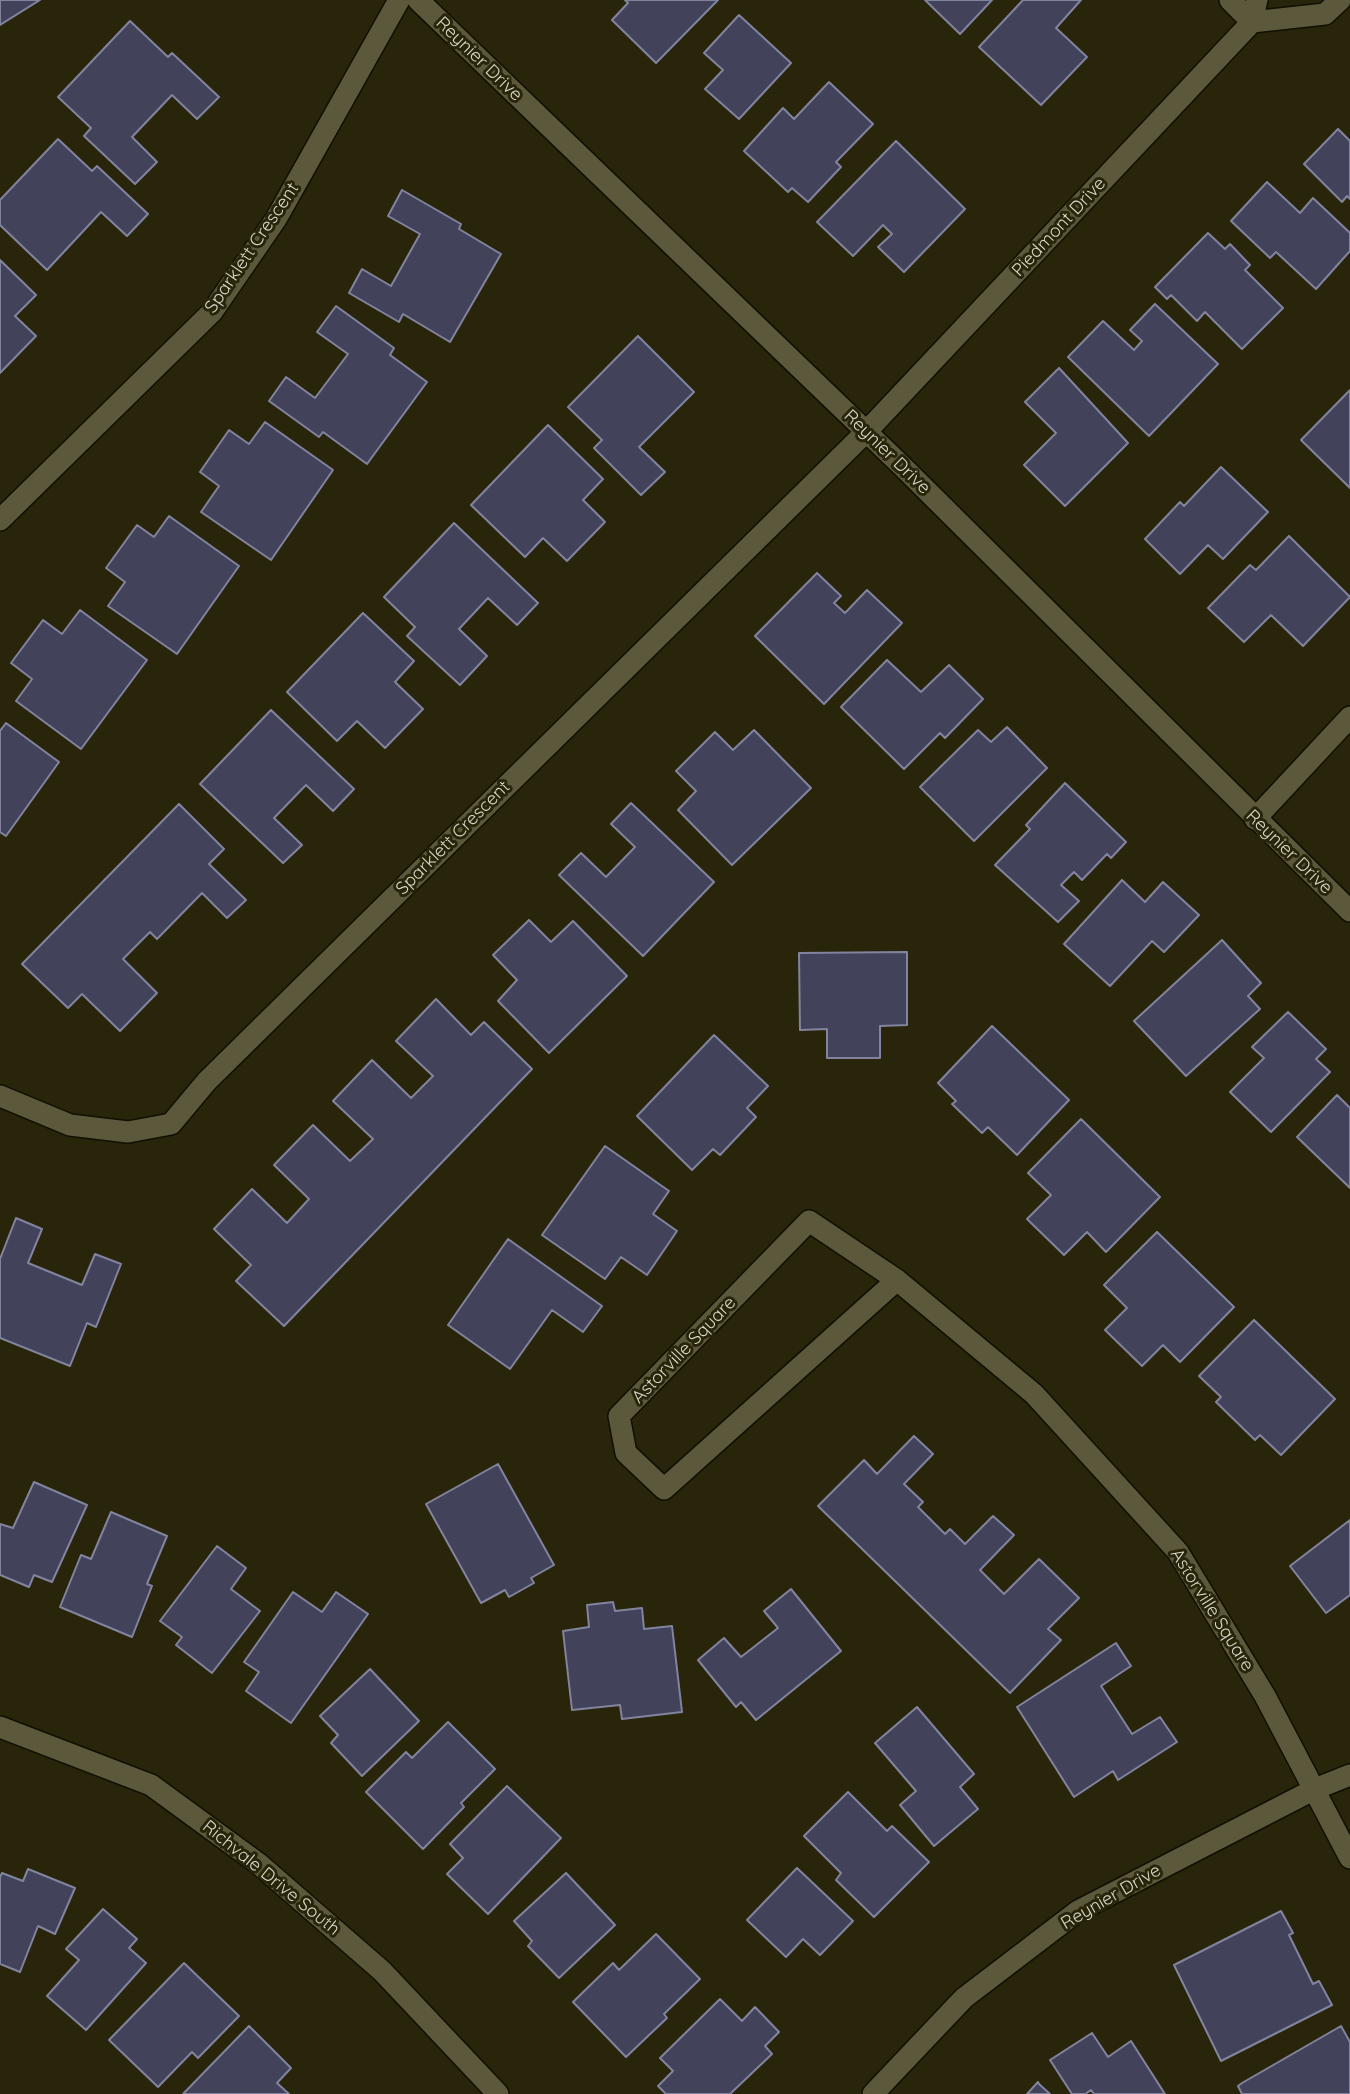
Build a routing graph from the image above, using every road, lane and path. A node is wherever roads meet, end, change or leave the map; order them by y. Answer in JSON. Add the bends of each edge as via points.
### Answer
{"nodes":[{"id":1,"x":399,"y":0,"type":"edge"},
{"id":2,"x":418,"y":0,"type":"edge"},
{"id":3,"x":1230,"y":0,"type":"edge"},
{"id":4,"x":1257,"y":0,"type":"edge"},
{"id":5,"x":1340,"y":0,"type":"edge"},
{"id":6,"x":1252,"y":22,"type":"junction"},
{"id":7,"x":866,"y":432,"type":"junction"},
{"id":8,"x":0,"y":520,"type":"edge"},
{"id":9,"x":1350,"y":717,"type":"edge"},
{"id":10,"x":1255,"y":819,"type":"junction"},
{"id":11,"x":1350,"y":911,"type":"edge"},
{"id":12,"x":0,"y":1096,"type":"edge"},
{"id":13,"x":897,"y":1280,"type":"junction"},
{"id":14,"x":0,"y":1727,"type":"edge"},
{"id":15,"x":1350,"y":1775,"type":"edge"},
{"id":16,"x":1315,"y":1789,"type":"junction"},
{"id":17,"x":1350,"y":1858,"type":"edge"},
{"id":18,"x":498,"y":2094,"type":"edge"},
{"id":19,"x":873,"y":2094,"type":"edge"}],
"edges":[{"from":1,"to":8,"type":"street","name":"Sparklett Crescent","via":[[276,219],[212,312]]},
{"from":2,"to":7,"type":"street","name":"Reynier Drive"},
{"from":3,"to":6,"type":"street"},
{"from":4,"to":6,"type":"street"},
{"from":5,"to":6,"type":"street","via":[[1325,14]]},
{"from":6,"to":7,"type":"street","name":"Piedmont Drive"},
{"from":7,"to":10,"type":"street","name":"Reynier Drive"},
{"from":7,"to":12,"type":"street","name":"Sparklett Crescent","via":[[216,1071],[171,1124],[128,1132],[70,1125]]},
{"from":9,"to":10,"type":"street"},
{"from":10,"to":11,"type":"street","name":"Reynier Drive"},
{"from":13,"to":13,"type":"street","name":"Astorville Square","via":[[809,1221],[619,1416],[626,1453],[664,1489]]},
{"from":13,"to":16,"type":"street","name":"Astorville Square","via":[[1034,1394],[1178,1552]]},
{"from":14,"to":18,"type":"street","name":"Richvale Drive South","via":[[151,1785],[259,1864],[382,1971]]},
{"from":15,"to":16,"type":"street","name":"Reynier Drive"},
{"from":16,"to":17,"type":"street","name":"Astorville Square"},
{"from":16,"to":19,"type":"street","name":"Reynier Drive","via":[[1078,1912],[964,1998]]}]}
